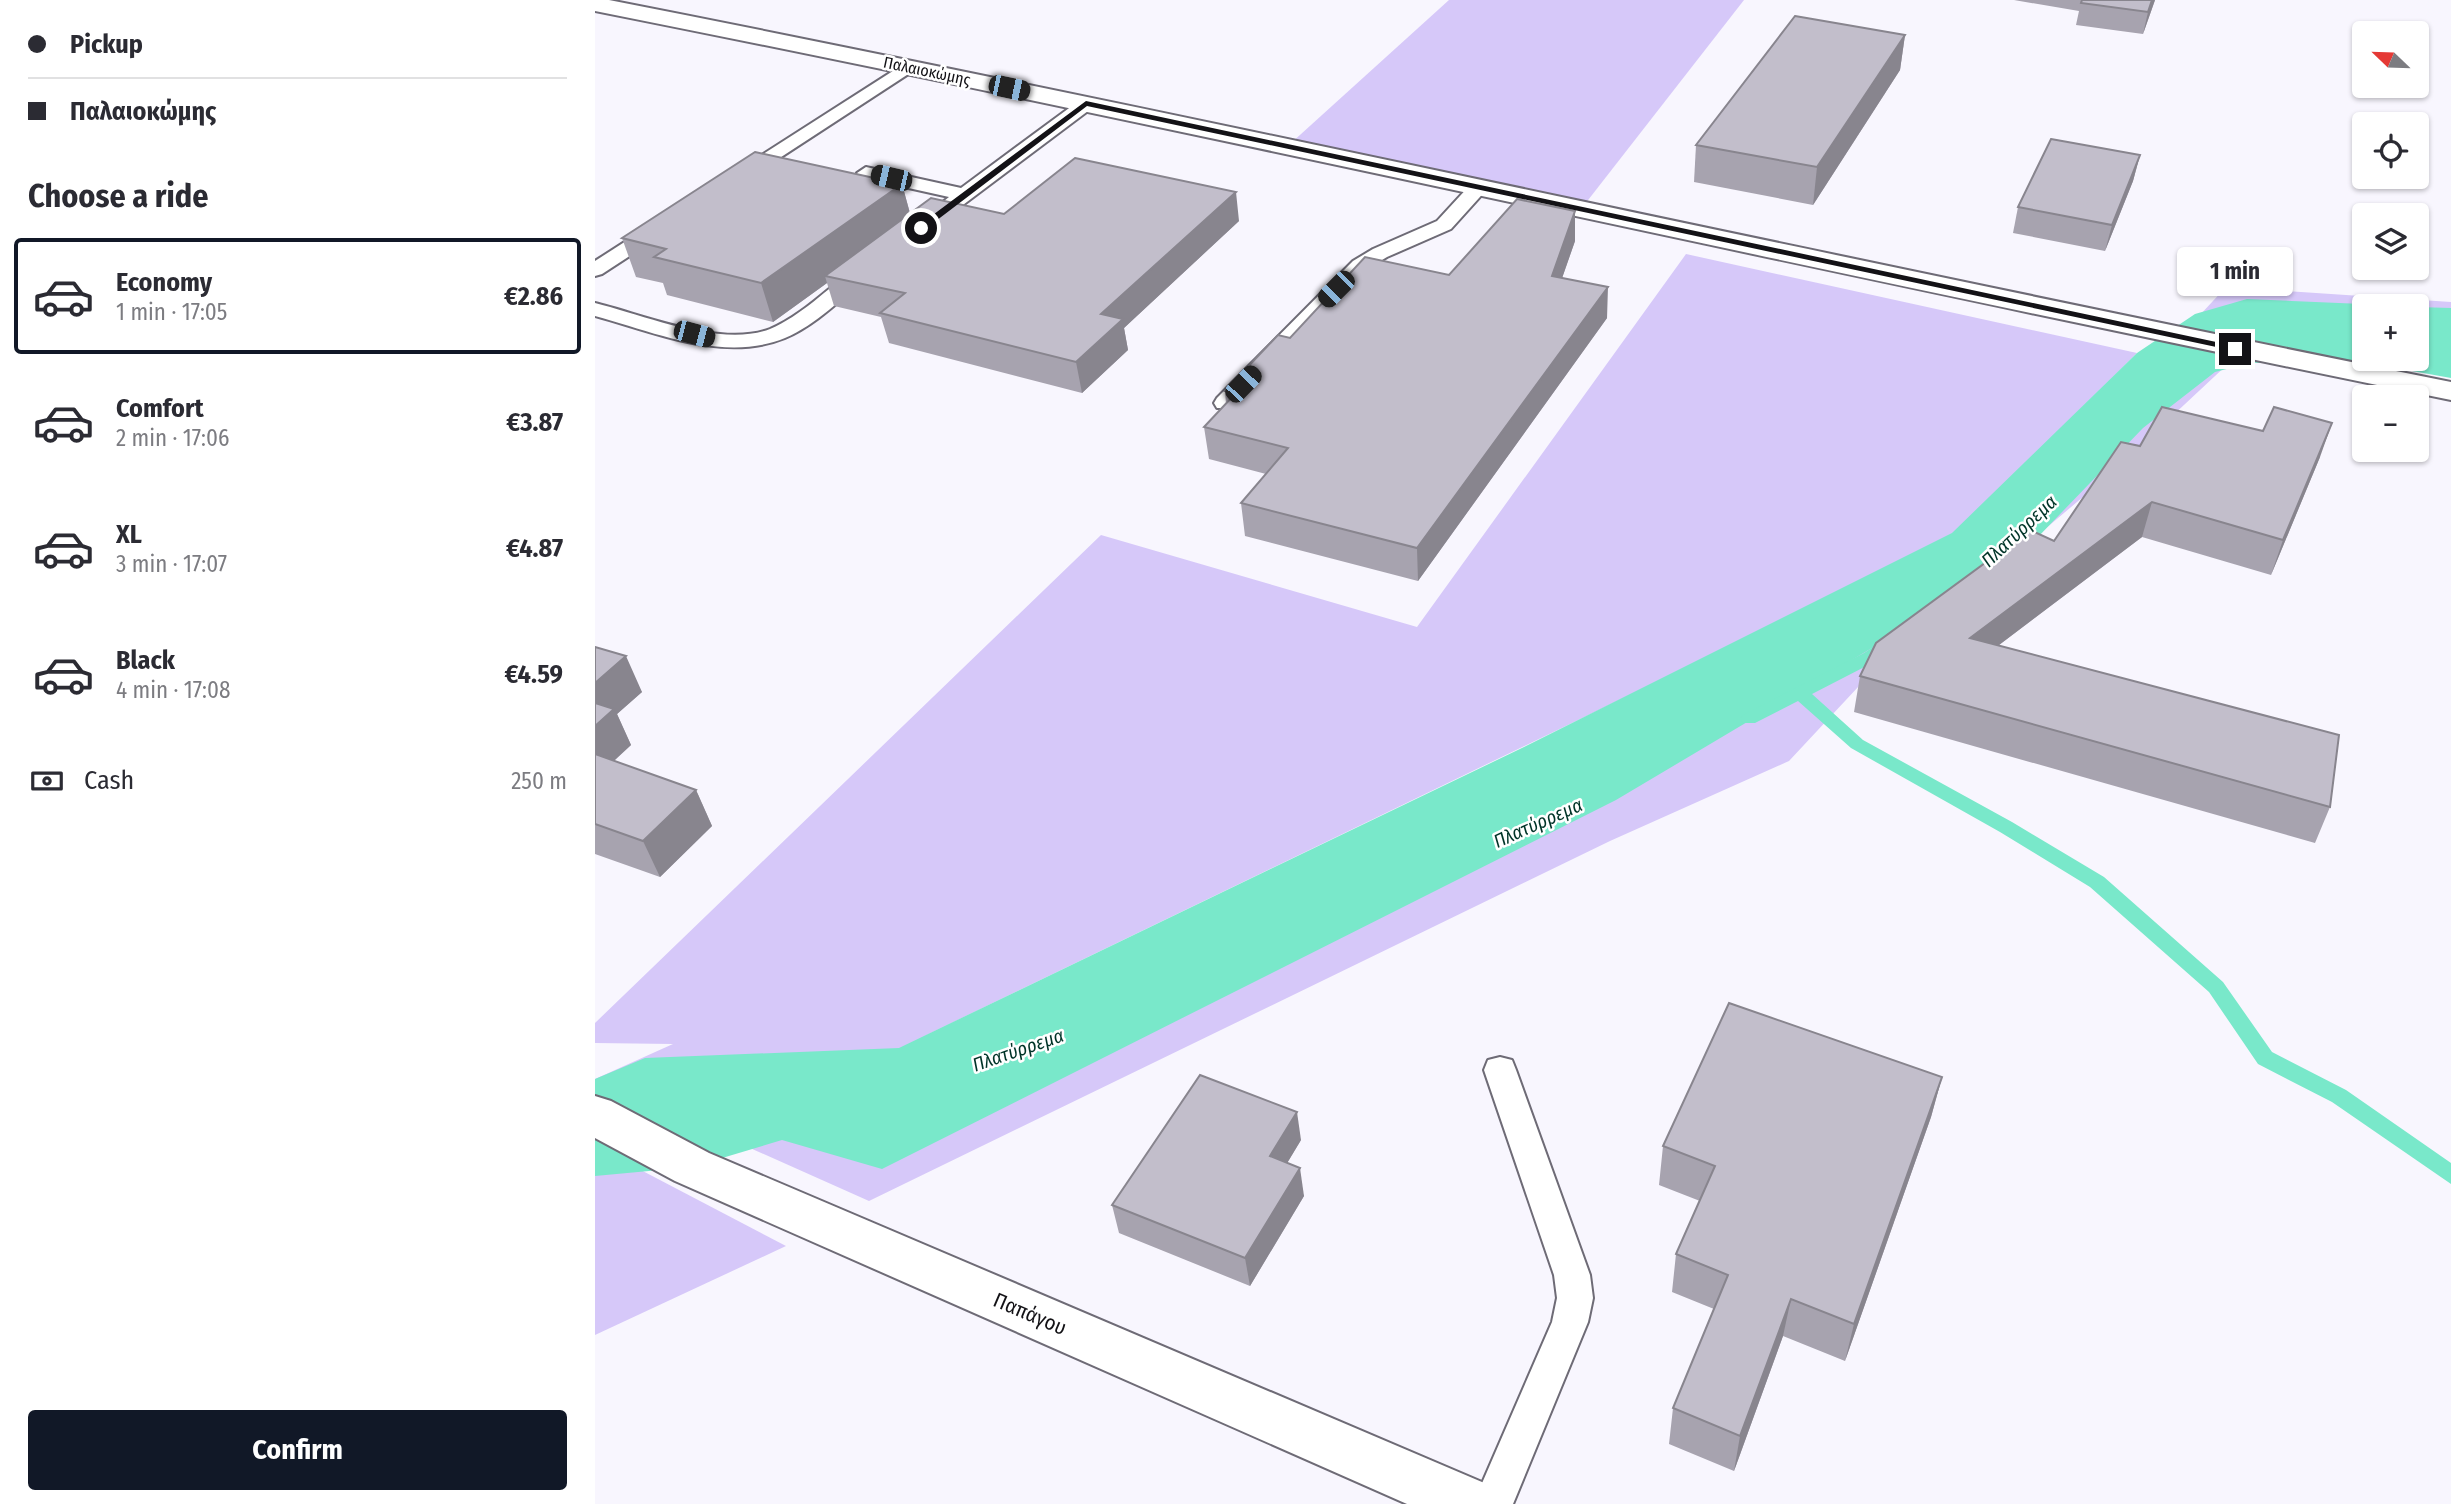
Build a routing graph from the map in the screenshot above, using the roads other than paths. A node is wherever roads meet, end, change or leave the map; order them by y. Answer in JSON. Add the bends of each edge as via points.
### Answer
{"nodes":[{"id":1,"x":595,"y":4,"type":"edge"},
{"id":2,"x":907,"y":67,"type":"junction"},
{"id":3,"x":1086,"y":104,"type":"junction"},
{"id":4,"x":866,"y":173,"type":"edge"},
{"id":5,"x":722,"y":187,"type":"edge"},
{"id":6,"x":1479,"y":188,"type":"junction"},
{"id":7,"x":965,"y":195,"type":"junction"},
{"id":8,"x":676,"y":217,"type":"edge"},
{"id":9,"x":910,"y":236,"type":"edge"},
{"id":10,"x":877,"y":261,"type":"edge"},
{"id":11,"x":595,"y":270,"type":"edge"},
{"id":12,"x":595,"y":309,"type":"edge"},
{"id":13,"x":2451,"y":391,"type":"edge"},
{"id":14,"x":1225,"y":402,"type":"edge"},
{"id":15,"x":1500,"y":1070,"type":"dead end"},
{"id":16,"x":595,"y":1115,"type":"edge"},
{"id":17,"x":1470,"y":1504,"type":"edge"},
{"id":18,"x":1493,"y":1504,"type":"edge"}],
"edges":[{"from":1,"to":2,"type":"street","name":"Παλαιοκώμης"},
{"from":2,"to":3,"type":"street","name":"Παλαιοκώμης"},
{"from":2,"to":5,"type":"lane"},
{"from":3,"to":6,"type":"street","name":"Παλαιοκώμης"},
{"from":3,"to":7,"type":"lane"},
{"from":4,"to":7,"type":"lane"},
{"from":6,"to":13,"type":"street","name":"Παλαιοκώμης"},
{"from":6,"to":14,"type":"lane","via":[[1444,225],[1360,265]]},
{"from":7,"to":9,"type":"lane"},
{"from":8,"to":11,"type":"lane"},
{"from":10,"to":12,"type":"lane","via":[[788,327],[748,342],[719,341]]},
{"from":15,"to":18,"type":"lane","via":[[1575,1298],[1570,1322]]},
{"from":16,"to":17,"type":"street","name":"Παπάγου","via":[[692,1167]]}]}
